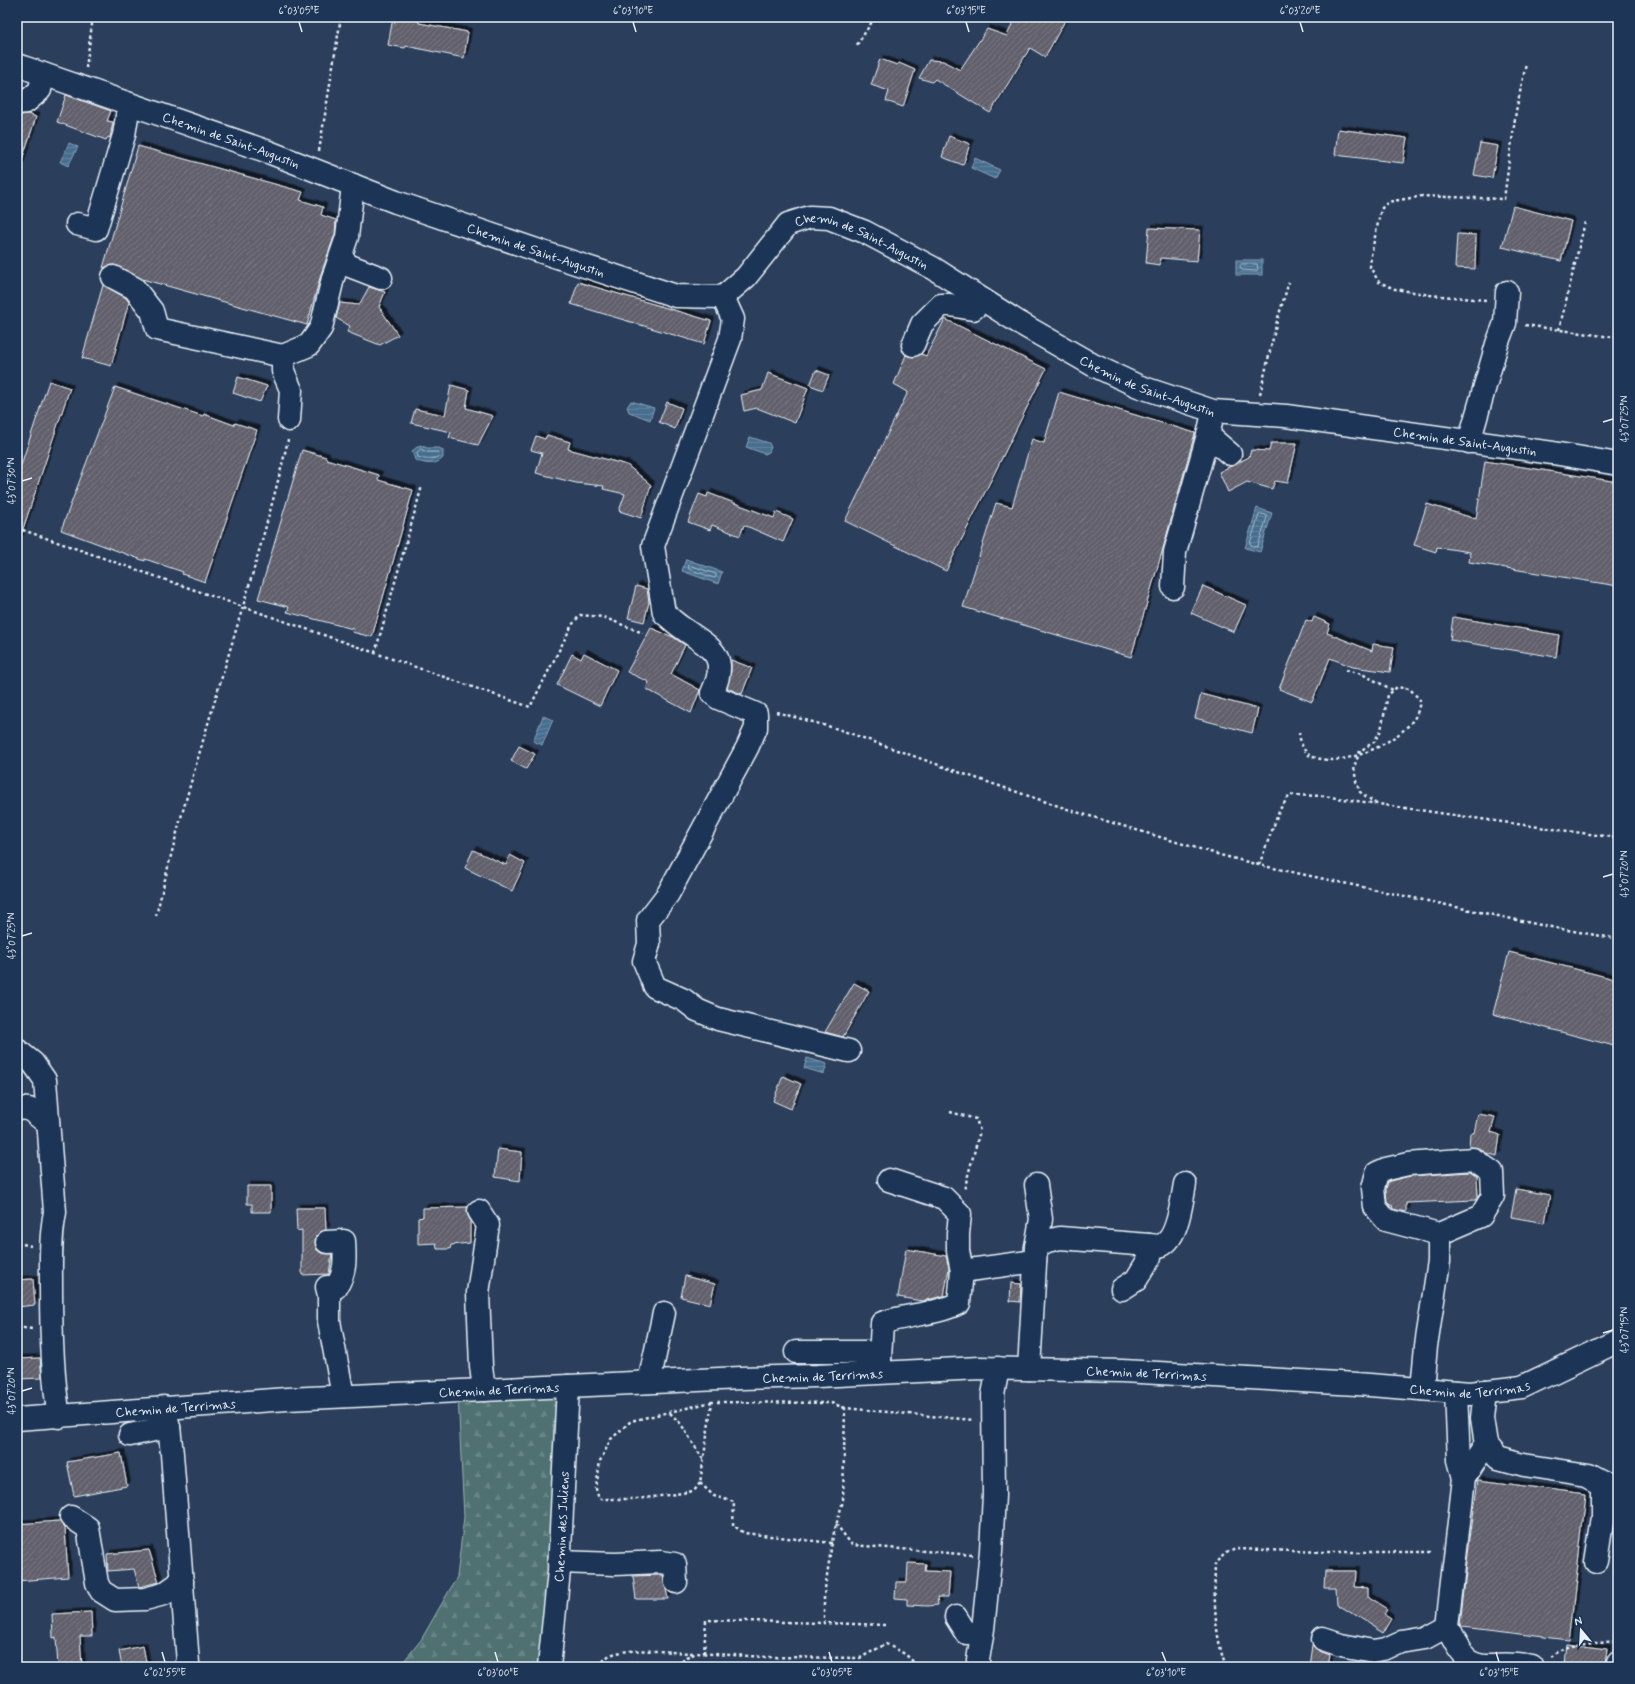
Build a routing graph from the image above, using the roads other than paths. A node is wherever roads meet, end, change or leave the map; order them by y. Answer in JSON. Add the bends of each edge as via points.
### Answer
{"nodes":[{"id":1,"x":17,"y":65,"type":"edge"},
{"id":2,"x":42,"y":74,"type":"junction"},
{"id":3,"x":17,"y":103,"type":"edge"},
{"id":4,"x":128,"y":104,"type":"junction"},
{"id":5,"x":353,"y":185,"type":"junction"},
{"id":6,"x":78,"y":224,"type":"dead end"},
{"id":7,"x":340,"y":258,"type":"junction"},
{"id":8,"x":113,"y":277,"type":"dead end"},
{"id":9,"x":380,"y":278,"type":"dead end"},
{"id":10,"x":723,"y":297,"type":"junction"},
{"id":11,"x":983,"y":300,"type":"junction"},
{"id":12,"x":1506,"y":305,"type":"road end"},
{"id":13,"x":913,"y":345,"type":"dead end"},
{"id":14,"x":283,"y":356,"type":"junction"},
{"id":15,"x":1214,"y":411,"type":"junction"},
{"id":16,"x":289,"y":420,"type":"road end"},
{"id":17,"x":1208,"y":435,"type":"junction"},
{"id":18,"x":1469,"y":442,"type":"junction"},
{"id":19,"x":1230,"y":454,"type":"dead end"},
{"id":20,"x":1618,"y":464,"type":"edge"},
{"id":21,"x":1173,"y":587,"type":"dead end"},
{"id":22,"x":17,"y":1050,"type":"edge"},
{"id":23,"x":849,"y":1050,"type":"dead end"},
{"id":24,"x":17,"y":1108,"type":"edge"},
{"id":25,"x":48,"y":1124,"type":"junction"},
{"id":26,"x":890,"y":1180,"type":"dead end"},
{"id":27,"x":1186,"y":1184,"type":"dead end"},
{"id":28,"x":1036,"y":1185,"type":"dead end"},
{"id":29,"x":479,"y":1211,"type":"dead end"},
{"id":30,"x":1439,"y":1234,"type":"junction"},
{"id":31,"x":327,"y":1242,"type":"dead end"},
{"id":32,"x":1149,"y":1245,"type":"junction"},
{"id":33,"x":1036,"y":1254,"type":"junction"},
{"id":34,"x":962,"y":1271,"type":"junction"},
{"id":35,"x":1122,"y":1289,"type":"dead end"},
{"id":36,"x":664,"y":1313,"type":"dead end"},
{"id":37,"x":1618,"y":1341,"type":"edge"},
{"id":38,"x":796,"y":1352,"type":"dead end"},
{"id":39,"x":880,"y":1366,"type":"junction"},
{"id":40,"x":998,"y":1368,"type":"junction"},
{"id":41,"x":1028,"y":1369,"type":"junction"},
{"id":42,"x":649,"y":1382,"type":"junction"},
{"id":43,"x":568,"y":1386,"type":"junction"},
{"id":44,"x":1422,"y":1389,"type":"junction"},
{"id":45,"x":484,"y":1390,"type":"junction"},
{"id":46,"x":1485,"y":1391,"type":"junction"},
{"id":47,"x":1456,"y":1392,"type":"junction"},
{"id":48,"x":344,"y":1396,"type":"junction"},
{"id":49,"x":59,"y":1417,"type":"junction"},
{"id":50,"x":166,"y":1417,"type":"junction"},
{"id":51,"x":17,"y":1419,"type":"edge"},
{"id":52,"x":130,"y":1435,"type":"dead end"},
{"id":53,"x":1486,"y":1444,"type":"junction"},
{"id":54,"x":1464,"y":1478,"type":"junction"},
{"id":55,"x":1603,"y":1483,"type":"junction"},
{"id":56,"x":1618,"y":1502,"type":"edge"},
{"id":57,"x":71,"y":1517,"type":"dead end"},
{"id":58,"x":559,"y":1562,"type":"junction"},
{"id":59,"x":1596,"y":1562,"type":"dead end"},
{"id":60,"x":182,"y":1581,"type":"junction"},
{"id":61,"x":676,"y":1582,"type":"dead end"},
{"id":62,"x":956,"y":1617,"type":"dead end"},
{"id":63,"x":1447,"y":1626,"type":"junction"},
{"id":64,"x":982,"y":1633,"type":"junction"},
{"id":65,"x":1323,"y":1639,"type":"dead end"},
{"id":66,"x":1540,"y":1664,"type":"edge"},
{"id":67,"x":185,"y":1667,"type":"edge"},
{"id":68,"x":549,"y":1667,"type":"edge"},
{"id":69,"x":979,"y":1667,"type":"edge"}],
"edges":[{"from":1,"to":2,"type":"street","name":"Chemin de Saint-Augustin"},
{"from":2,"to":3,"type":"street","via":[[40,90],[26,102]]},
{"from":2,"to":4,"type":"street","name":"Chemin de Saint-Augustin"},
{"from":4,"to":5,"type":"street","name":"Chemin de Saint-Augustin","via":[[266,151]]},
{"from":4,"to":6,"type":"street","via":[[124,136],[96,229]]},
{"from":5,"to":7,"type":"street","via":[[347,237]]},
{"from":5,"to":10,"type":"street","name":"Chemin de Saint-Augustin","via":[[396,202],[676,296]]},
{"from":7,"to":9,"type":"street","via":[[350,266]]},
{"from":7,"to":14,"type":"street","via":[[321,328],[309,345]]},
{"from":8,"to":14,"type":"street","via":[[134,288],[152,311],[156,329]]},
{"from":10,"to":11,"type":"street","name":"Chemin de Saint-Augustin","via":[[746,277],[788,224],[810,217],[829,218],[865,232],[933,268]]},
{"from":10,"to":23,"type":"street","via":[[732,319],[730,339],[653,546],[664,613],[715,652],[720,668],[718,682],[712,693],[756,714],[756,728],[668,894],[648,920],[649,944],[644,961],[655,988],[684,1000],[697,1010],[718,1020]]},
{"from":11,"to":13,"type":"street","via":[[973,309],[941,305],[922,324]]},
{"from":11,"to":15,"type":"street","name":"Chemin de Saint-Augustin","via":[[1093,365],[1138,386]]},
{"from":12,"to":18,"type":"street"},
{"from":14,"to":16,"type":"street","via":[[283,372],[291,390]]},
{"from":15,"to":17,"type":"street"},
{"from":15,"to":18,"type":"street","name":"Chemin de Saint-Augustin","via":[[1286,416]]},
{"from":17,"to":19,"type":"street"},
{"from":17,"to":21,"type":"street","via":[[1175,552]]},
{"from":18,"to":20,"type":"street","name":"Chemin de Saint-Augustin"},
{"from":22,"to":25,"type":"street","via":[[33,1063],[45,1080]]},
{"from":24,"to":25,"type":"street","via":[[29,1109]]},
{"from":25,"to":49,"type":"street","via":[[55,1212],[51,1230],[51,1327]]},
{"from":26,"to":34,"type":"street","via":[[944,1198],[960,1214],[958,1251]]},
{"from":27,"to":32,"type":"street","via":[[1174,1231],[1160,1246]]},
{"from":28,"to":33,"type":"street","via":[[1041,1219]]},
{"from":29,"to":45,"type":"street","via":[[488,1225],[478,1293]]},
{"from":30,"to":30,"type":"street","via":[[1481,1216],[1494,1196],[1492,1172],[1473,1159],[1408,1164],[1377,1174],[1373,1188],[1374,1207],[1386,1220]]},
{"from":30,"to":44,"type":"street","via":[[1439,1261]]},
{"from":31,"to":48,"type":"street","via":[[344,1241],[343,1279],[336,1288],[328,1287],[329,1321]]},
{"from":32,"to":33,"type":"street","via":[[1060,1238],[1047,1241]]},
{"from":32,"to":35,"type":"street","via":[[1150,1257],[1147,1263],[1136,1280]]},
{"from":33,"to":34,"type":"street"},
{"from":33,"to":41,"type":"street"},
{"from":34,"to":39,"type":"street","via":[[959,1303],[947,1309],[882,1324]]},
{"from":36,"to":42,"type":"street"},
{"from":37,"to":46,"type":"street","name":"Chemin de Terrimas","via":[[1522,1387]]},
{"from":38,"to":39,"type":"street","via":[[874,1353]]},
{"from":39,"to":40,"type":"street","name":"Chemin de Terrimas"},
{"from":39,"to":42,"type":"street","name":"Chemin de Terrimas"},
{"from":40,"to":41,"type":"street","name":"Chemin de Terrimas"},
{"from":40,"to":64,"type":"street","via":[[993,1395],[994,1495],[991,1551]]},
{"from":41,"to":44,"type":"street","name":"Chemin de Terrimas","via":[[1130,1371]]},
{"from":42,"to":43,"type":"street","name":"Chemin de Terrimas"},
{"from":43,"to":45,"type":"street","name":"Chemin de Terrimas"},
{"from":43,"to":58,"type":"street","name":"Chemin des Juliens"},
{"from":44,"to":47,"type":"street","name":"Chemin de Terrimas"},
{"from":45,"to":48,"type":"street","name":"Chemin de Terrimas"},
{"from":46,"to":47,"type":"street","name":"Chemin de Terrimas"},
{"from":46,"to":53,"type":"street","via":[[1482,1418]]},
{"from":47,"to":54,"type":"street","via":[[1459,1460]]},
{"from":48,"to":50,"type":"street","name":"Chemin de Terrimas"},
{"from":49,"to":50,"type":"street","name":"Chemin de Terrimas"},
{"from":49,"to":51,"type":"street","name":"Chemin de Terrimas"},
{"from":50,"to":52,"type":"street"},
{"from":50,"to":60,"type":"street"},
{"from":53,"to":54,"type":"street"},
{"from":53,"to":55,"type":"street","via":[[1498,1458],[1524,1465],[1588,1475]]},
{"from":54,"to":63,"type":"street"},
{"from":55,"to":56,"type":"street"},
{"from":55,"to":59,"type":"street","via":[[1603,1517]]},
{"from":57,"to":60,"type":"street","via":[[88,1528],[97,1583],[101,1592],[114,1600],[145,1599],[164,1594]]},
{"from":58,"to":61,"type":"street","via":[[674,1564]]},
{"from":58,"to":68,"type":"street","name":"Chemin des Juliens"},
{"from":60,"to":67,"type":"street","via":[[188,1663]]},
{"from":62,"to":64,"type":"street","via":[[966,1633]]},
{"from":63,"to":65,"type":"street","via":[[1425,1638],[1401,1642],[1374,1652]]},
{"from":63,"to":66,"type":"street","via":[[1454,1644],[1469,1662],[1482,1666]]},
{"from":64,"to":69,"type":"street"}]}
